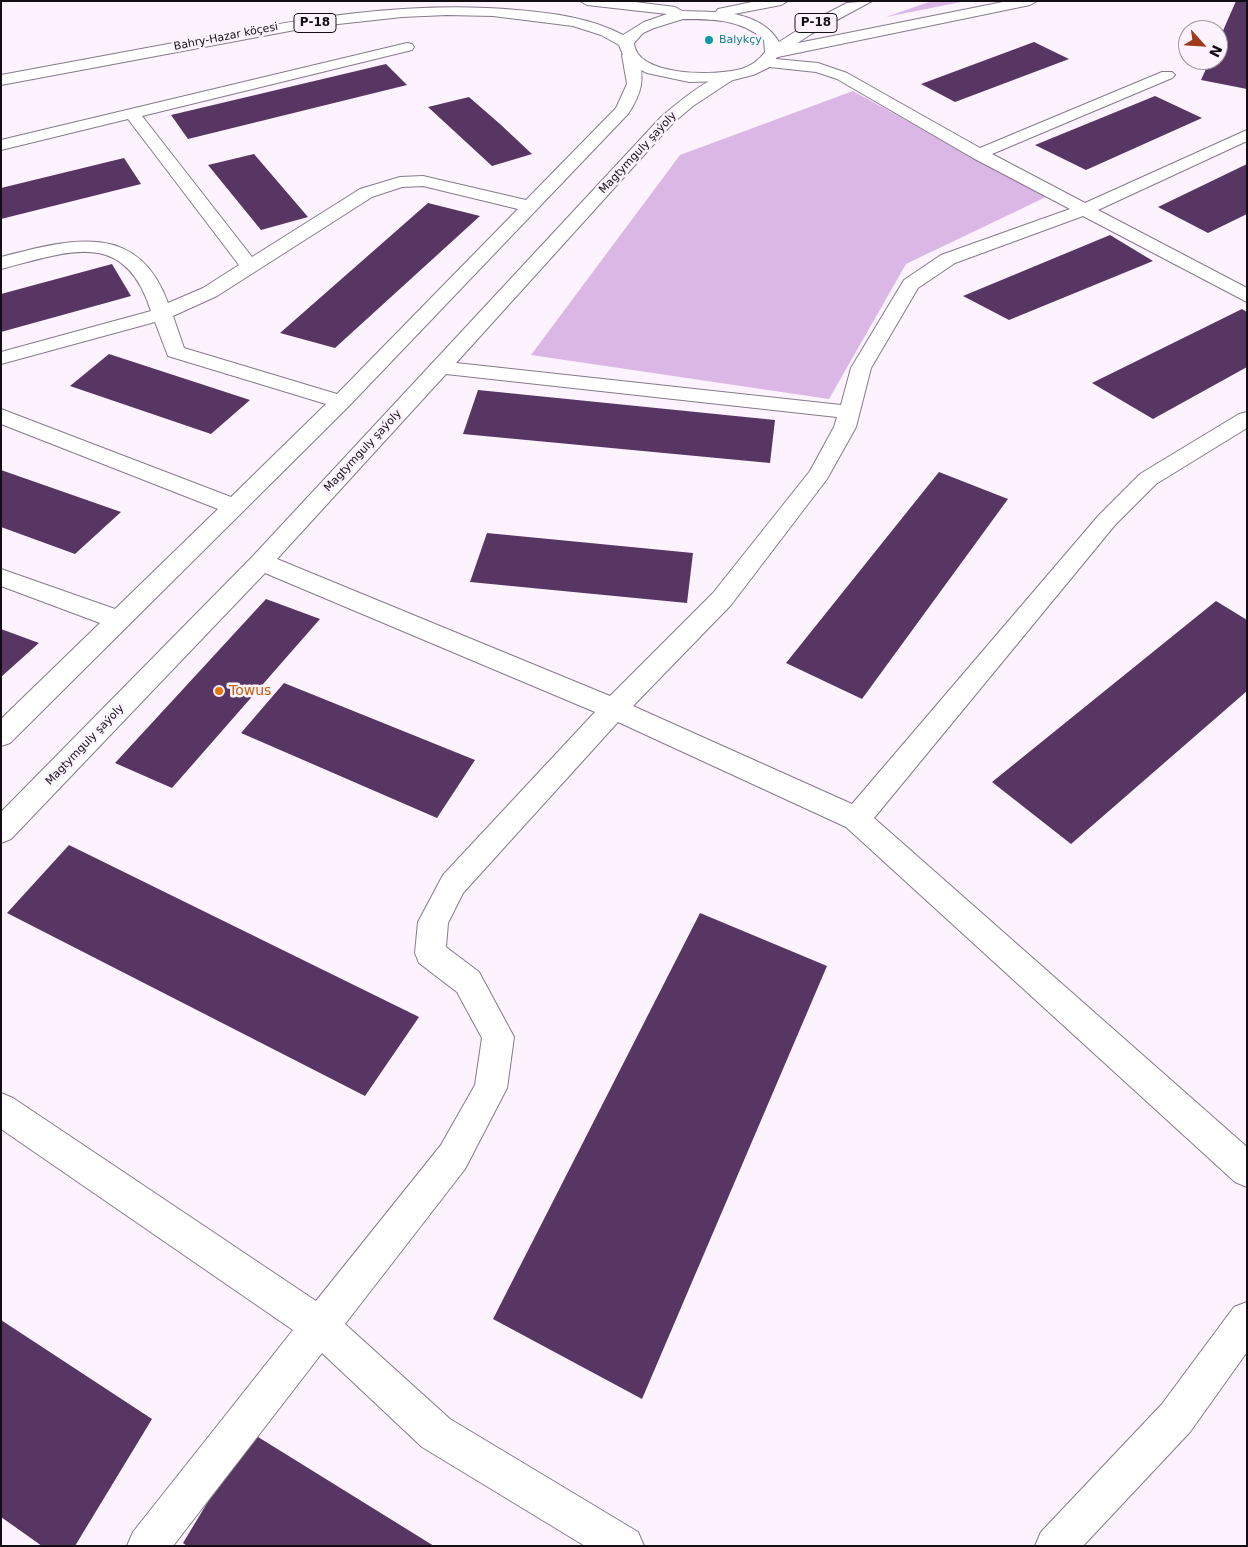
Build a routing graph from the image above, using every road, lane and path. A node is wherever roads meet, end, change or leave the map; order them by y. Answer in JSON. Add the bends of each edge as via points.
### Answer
{"nodes":[{"id":1,"x":588,"y":1,"type":"edge"},
{"id":2,"x":781,"y":1,"type":"edge"},
{"id":3,"x":865,"y":1,"type":"edge"},
{"id":4,"x":1030,"y":1,"type":"edge"},
{"id":5,"x":706,"y":15,"type":"junction"},
{"id":6,"x":407,"y":47,"type":"dead end"},
{"id":7,"x":628,"y":49,"type":"junction"},
{"id":8,"x":769,"y":58,"type":"junction"},
{"id":9,"x":1166,"y":75,"type":"dead end"},
{"id":10,"x":729,"y":76,"type":"junction"},
{"id":11,"x":1,"y":80,"type":"edge"},
{"id":12,"x":132,"y":114,"type":"junction"},
{"id":13,"x":1247,"y":135,"type":"edge"},
{"id":14,"x":1,"y":145,"type":"edge"},
{"id":15,"x":979,"y":154,"type":"junction"},
{"id":16,"x":528,"y":206,"type":"junction"},
{"id":17,"x":1084,"y":210,"type":"junction"},
{"id":18,"x":1,"y":262,"type":"edge"},
{"id":19,"x":250,"y":266,"type":"junction"},
{"id":20,"x":1247,"y":275,"type":"edge"},
{"id":21,"x":1227,"y":285,"type":"junction"},
{"id":22,"x":1247,"y":296,"type":"edge"},
{"id":23,"x":161,"y":314,"type":"junction"},
{"id":24,"x":1,"y":358,"type":"edge"},
{"id":25,"x":440,"y":367,"type":"junction"},
{"id":26,"x":341,"y":402,"type":"junction"},
{"id":27,"x":849,"y":412,"type":"junction"},
{"id":28,"x":1,"y":416,"type":"edge"},
{"id":29,"x":1247,"y":419,"type":"edge"},
{"id":30,"x":236,"y":507,"type":"junction"},
{"id":31,"x":260,"y":562,"type":"junction"},
{"id":32,"x":1,"y":577,"type":"edge"},
{"id":33,"x":120,"y":620,"type":"junction"},
{"id":34,"x":614,"y":709,"type":"junction"},
{"id":35,"x":1,"y":736,"type":"edge"},
{"id":36,"x":856,"y":818,"type":"junction"},
{"id":37,"x":1,"y":831,"type":"edge"},
{"id":38,"x":1,"y":1109,"type":"edge"},
{"id":39,"x":1247,"y":1170,"type":"edge"},
{"id":40,"x":1247,"y":1320,"type":"edge"},
{"id":41,"x":320,"y":1326,"type":"junction"},
{"id":42,"x":147,"y":1546,"type":"edge"},
{"id":43,"x":624,"y":1546,"type":"edge"},
{"id":44,"x":1055,"y":1546,"type":"edge"}],
"edges":[{"from":1,"to":5,"type":"main road","number":"P-18"},
{"from":2,"to":5,"type":"main road","name":"P-18","number":"P-18"},
{"from":3,"to":8,"type":"main road","name":"P-18","number":"P-18","via":[[810,26]]},
{"from":4,"to":8,"type":"main road"},
{"from":5,"to":7,"type":"main road","number":"P-18","via":[[661,19],[643,26],[631,34]]},
{"from":5,"to":8,"type":"main road","number":"P-18","via":[[743,22],[765,32],[773,42]]},
{"from":6,"to":12,"type":"main road"},
{"from":7,"to":10,"type":"main road","number":"P-18","via":[[640,64],[673,75]]},
{"from":7,"to":11,"type":"main road","name":"Bahry-Hazar köçesi","number":"P-18","via":[[595,27],[572,21],[516,13],[436,10],[277,28]]},
{"from":7,"to":16,"type":"main road","via":[[636,76],[635,92],[622,111]]},
{"from":8,"to":10,"type":"main road","number":"P-18","via":[[750,71]]},
{"from":8,"to":15,"type":"main road","via":[[842,76]]},
{"from":9,"to":15,"type":"main road"},
{"from":10,"to":25,"type":"main road","name":"Magtymguly şaýoly","via":[[667,120]]},
{"from":12,"to":14,"type":"main road"},
{"from":12,"to":19,"type":"main road"},
{"from":13,"to":17,"type":"main road"},
{"from":15,"to":17,"type":"main road"},
{"from":16,"to":19,"type":"main road","via":[[423,181],[400,182],[366,193]]},
{"from":16,"to":26,"type":"main road"},
{"from":17,"to":21,"type":"main road"},
{"from":17,"to":27,"type":"main road","via":[[948,259],[910,284],[861,368]]},
{"from":18,"to":23,"type":"main road","via":[[65,247],[98,248],[132,257],[148,280]]},
{"from":19,"to":23,"type":"main road","via":[[210,292]]},
{"from":20,"to":21,"type":"main road"},
{"from":21,"to":22,"type":"main road"},
{"from":23,"to":24,"type":"main road"},
{"from":23,"to":26,"type":"main road","via":[[174,352]]},
{"from":25,"to":27,"type":"main road"},
{"from":25,"to":31,"type":"main road","name":"Magtymguly şaýoly"},
{"from":26,"to":30,"type":"main road"},
{"from":27,"to":34,"type":"main road","via":[[845,427],[819,474],[722,599]]},
{"from":28,"to":30,"type":"main road"},
{"from":29,"to":36,"type":"main road","via":[[1148,480],[1107,520]]},
{"from":30,"to":33,"type":"main road"},
{"from":31,"to":34,"type":"main road"},
{"from":31,"to":37,"type":"main road","name":"Magtymguly şaýoly"},
{"from":32,"to":33,"type":"main road"},
{"from":33,"to":35,"type":"main road"},
{"from":34,"to":36,"type":"main road"},
{"from":34,"to":41,"type":"main road","via":[[453,884],[433,922],[430,953],[468,982],[498,1037],[491,1088],[453,1158]]},
{"from":36,"to":39,"type":"main road"},
{"from":38,"to":41,"type":"main road"},
{"from":40,"to":44,"type":"main road","via":[[1176,1418]]},
{"from":41,"to":42,"type":"main road"},
{"from":41,"to":43,"type":"main road","via":[[436,1433]]}]}
